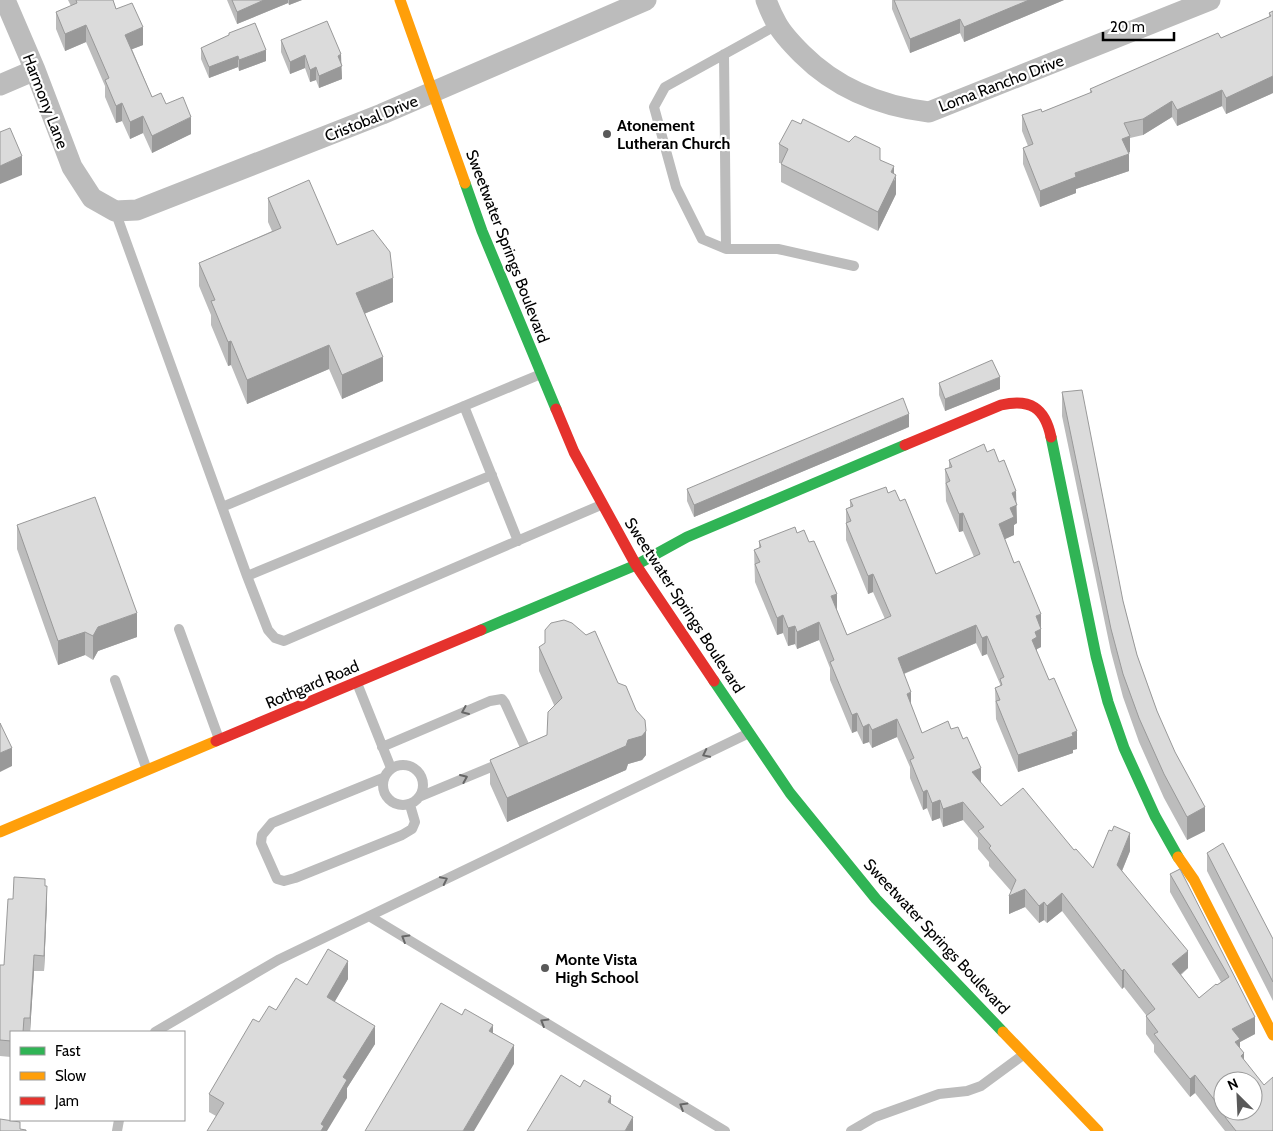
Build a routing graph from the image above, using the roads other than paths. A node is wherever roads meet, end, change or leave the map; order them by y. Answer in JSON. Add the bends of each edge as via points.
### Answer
{"nodes":[{"id":1,"x":5,"y":0,"type":"edge"},
{"id":2,"x":400,"y":0,"type":"edge"},
{"id":3,"x":646,"y":0,"type":"edge"},
{"id":4,"x":766,"y":0,"type":"edge"},
{"id":5,"x":1210,"y":0,"type":"edge"},
{"id":6,"x":777,"y":25,"type":"junction"},
{"id":7,"x":724,"y":54,"type":"junction"},
{"id":8,"x":35,"y":70,"type":"junction"},
{"id":9,"x":0,"y":85,"type":"edge"},
{"id":10,"x":433,"y":92,"type":"junction"},
{"id":11,"x":115,"y":211,"type":"junction"},
{"id":12,"x":726,"y":249,"type":"junction"},
{"id":13,"x":854,"y":266,"type":"dead end"},
{"id":14,"x":541,"y":374,"type":"junction"},
{"id":15,"x":464,"y":406,"type":"junction"},
{"id":16,"x":492,"y":474,"type":"junction"},
{"id":17,"x":602,"y":505,"type":"junction"},
{"id":18,"x":222,"y":507,"type":"junction"},
{"id":19,"x":518,"y":541,"type":"junction"},
{"id":20,"x":636,"y":566,"type":"junction"},
{"id":21,"x":247,"y":576,"type":"junction"},
{"id":22,"x":179,"y":629,"type":"dead end"},
{"id":23,"x":115,"y":680,"type":"dead end"},
{"id":24,"x":356,"y":683,"type":"junction"},
{"id":25,"x":750,"y":733,"type":"junction"},
{"id":26,"x":220,"y":740,"type":"junction"},
{"id":27,"x":382,"y":747,"type":"junction"},
{"id":28,"x":391,"y":768,"type":"junction"},
{"id":29,"x":148,"y":771,"type":"junction"},
{"id":30,"x":383,"y":778,"type":"junction"},
{"id":31,"x":419,"y":797,"type":"junction"},
{"id":32,"x":410,"y":805,"type":"junction"},
{"id":33,"x":0,"y":832,"type":"edge"},
{"id":34,"x":368,"y":916,"type":"junction"},
{"id":35,"x":157,"y":1031,"type":"edge"},
{"id":36,"x":1273,"y":1035,"type":"edge"},
{"id":37,"x":1025,"y":1053,"type":"junction"},
{"id":38,"x":725,"y":1131,"type":"edge"},
{"id":39,"x":851,"y":1131,"type":"edge"},
{"id":40,"x":1098,"y":1131,"type":"edge"}],
"edges":[{"from":1,"to":8,"type":"street","name":"Harmony Lane"},
{"from":2,"to":10,"type":"street","name":"Sweetwater Springs Boulevard"},
{"from":3,"to":10,"type":"street","name":"Cristobal Drive"},
{"from":4,"to":6,"type":"street","name":"Loma Rancho Drive"},
{"from":5,"to":6,"type":"street","name":"Loma Rancho Drive","via":[[929,112],[879,102],[856,93],[812,65]]},
{"from":6,"to":7,"type":"lane"},
{"from":7,"to":12,"type":"lane"},
{"from":7,"to":12,"type":"lane","via":[[665,87],[654,107],[676,187],[702,239]]},
{"from":8,"to":9,"type":"street"},
{"from":8,"to":11,"type":"street","name":"Harmony Lane","via":[[72,168],[92,198]]},
{"from":10,"to":11,"type":"street","name":"Cristobal Drive","via":[[137,210]]},
{"from":10,"to":14,"type":"street","name":"Sweetwater Springs Boulevard","via":[[482,231]]},
{"from":11,"to":18,"type":"lane"},
{"from":12,"to":13,"type":"lane","via":[[778,249]]},
{"from":14,"to":15,"type":"lane"},
{"from":14,"to":17,"type":"street","name":"Sweetwater Springs Boulevard","via":[[574,452]]},
{"from":15,"to":16,"type":"lane"},
{"from":15,"to":18,"type":"lane"},
{"from":16,"to":19,"type":"lane"},
{"from":16,"to":21,"type":"lane"},
{"from":17,"to":19,"type":"lane"},
{"from":17,"to":20,"type":"street","name":"Sweetwater Springs Boulevard"},
{"from":18,"to":21,"type":"lane"},
{"from":19,"to":21,"type":"lane","via":[[284,641],[275,638],[268,630]]},
{"from":20,"to":24,"type":"street","name":"Rothgard Road"},
{"from":20,"to":25,"type":"street","name":"Sweetwater Springs Boulevard"},
{"from":20,"to":36,"type":"street","name":"Rothgard Road","via":[[687,537],[1001,405],[1021,402],[1039,409],[1048,422],[1096,656],[1124,748],[1155,816],[1194,880]]},
{"from":22,"to":26,"type":"lane"},
{"from":23,"to":29,"type":"lane"},
{"from":24,"to":26,"type":"street","name":"Rothgard Road"},
{"from":24,"to":27,"type":"lane"},
{"from":25,"to":34,"type":"lane"},
{"from":25,"to":37,"type":"street","name":"Sweetwater Springs Boulevard","via":[[790,794],[876,899]]},
{"from":26,"to":29,"type":"street","name":"Rothgard Road"},
{"from":27,"to":28,"type":"lane"},
{"from":31,"to":27,"type":"lane","one_way":true,"via":[[522,754],[525,747],[505,704],[502,700],[490,701]]},
{"from":28,"to":30,"type":"lane"},
{"from":28,"to":31,"type":"lane","via":[[402,764],[413,767],[421,775],[423,786]]},
{"from":29,"to":33,"type":"street","name":"Rothgard Road"},
{"from":30,"to":32,"type":"lane","via":[[382,789],[388,800],[398,805]]},
{"from":30,"to":32,"type":"lane","via":[[272,823],[262,835],[261,843],[277,879],[294,878],[402,835],[412,829],[415,822]]},
{"from":31,"to":32,"type":"lane"},
{"from":34,"to":35,"type":"lane","via":[[278,960]]},
{"from":38,"to":34,"type":"lane","one_way":true},
{"from":37,"to":39,"type":"lane","via":[[981,1086],[939,1094],[875,1117]]},
{"from":37,"to":40,"type":"street","name":"Sweetwater Springs Boulevard"}]}
